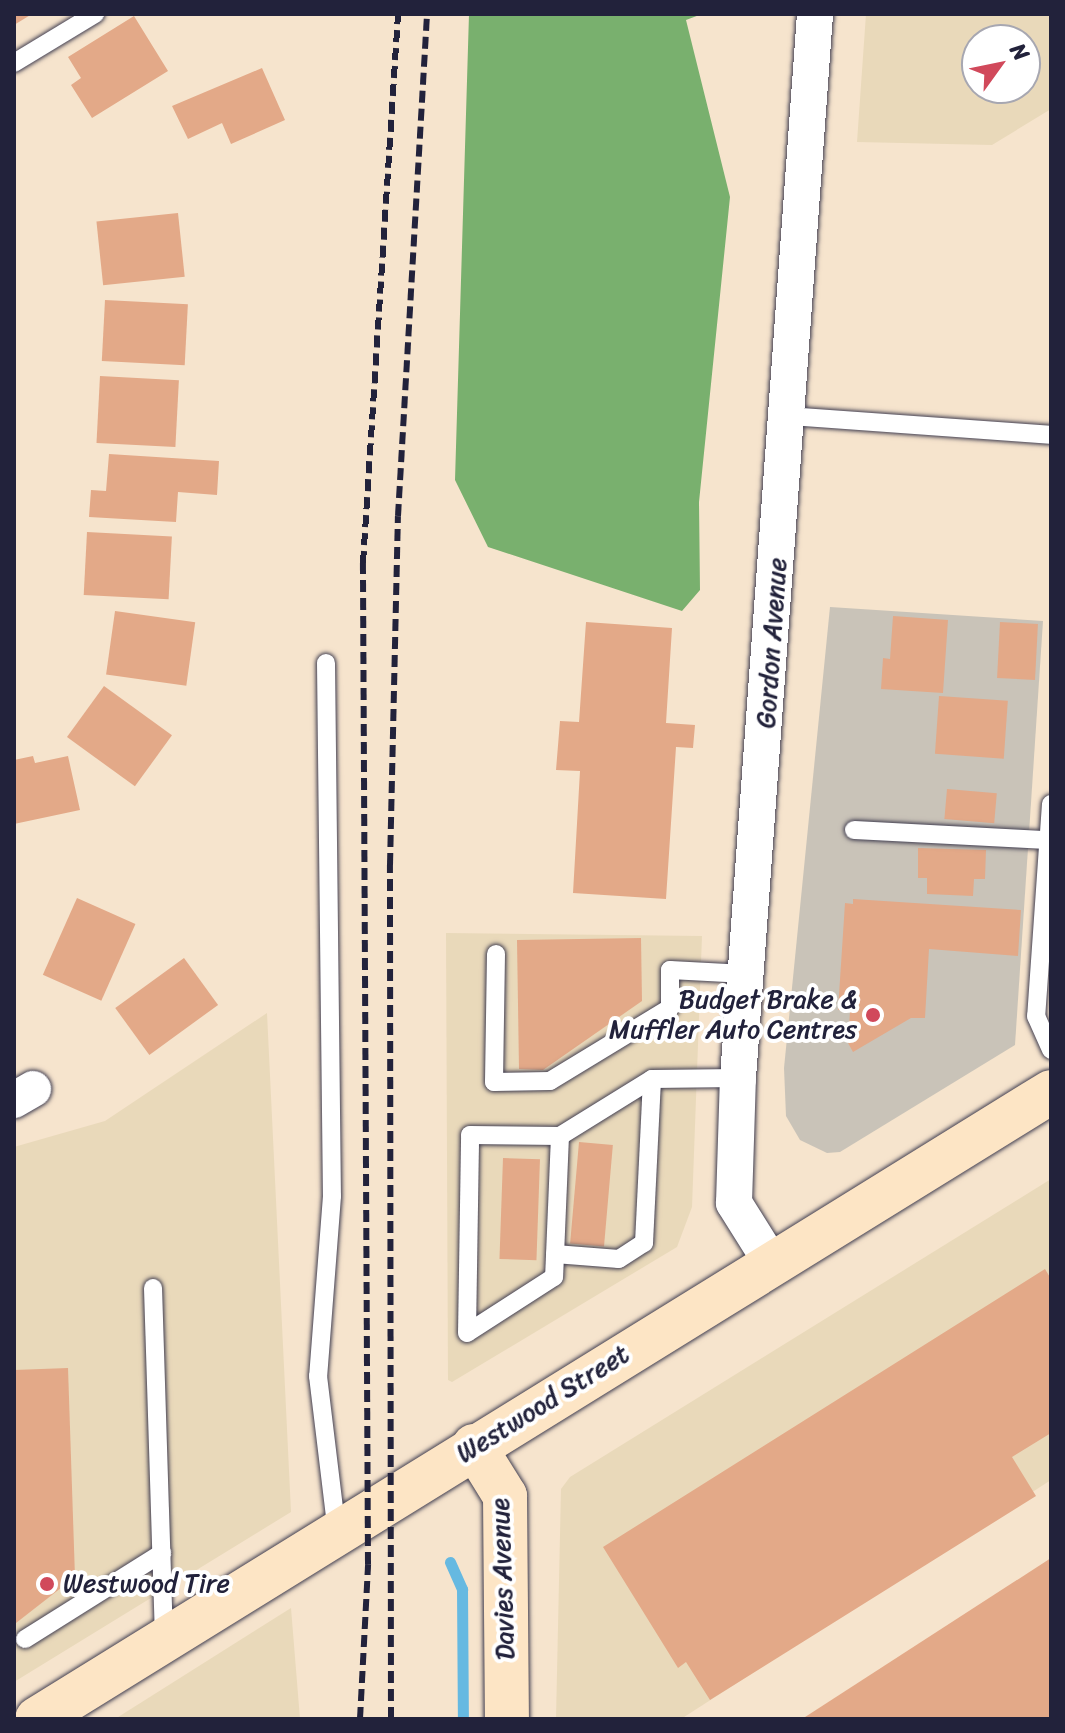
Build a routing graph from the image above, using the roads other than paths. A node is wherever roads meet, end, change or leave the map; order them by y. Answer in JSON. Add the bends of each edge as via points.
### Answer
{"nodes":[{"id":1,"x":95,"y":14,"type":"edge"},
{"id":2,"x":815,"y":14,"type":"edge"},
{"id":3,"x":14,"y":63,"type":"edge"},
{"id":4,"x":789,"y":416,"type":"junction"},
{"id":5,"x":1051,"y":435,"type":"edge"},
{"id":6,"x":326,"y":663,"type":"dead end"},
{"id":7,"x":1051,"y":804,"type":"edge"},
{"id":8,"x":854,"y":830,"type":"dead end"},
{"id":9,"x":1048,"y":840,"type":"junction"},
{"id":10,"x":496,"y":954,"type":"dead end"},
{"id":11,"x":746,"y":974,"type":"junction"},
{"id":12,"x":1051,"y":1050,"type":"edge"},
{"id":13,"x":738,"y":1078,"type":"junction"},
{"id":14,"x":652,"y":1079,"type":"junction"},
{"id":15,"x":1051,"y":1092,"type":"edge"},
{"id":16,"x":560,"y":1136,"type":"junction"},
{"id":17,"x":555,"y":1254,"type":"junction"},
{"id":18,"x":771,"y":1262,"type":"junction"},
{"id":19,"x":153,"y":1288,"type":"dead end"},
{"id":20,"x":474,"y":1446,"type":"junction"},
{"id":21,"x":337,"y":1532,"type":"junction"},
{"id":22,"x":162,"y":1553,"type":"junction"},
{"id":23,"x":25,"y":1639,"type":"dead end"},
{"id":24,"x":164,"y":1640,"type":"junction"},
{"id":25,"x":37,"y":1719,"type":"edge"},
{"id":26,"x":507,"y":1719,"type":"edge"}],
"edges":[{"from":1,"to":3,"type":"lane"},
{"from":2,"to":4,"type":"street","name":"Gordon Avenue"},
{"from":4,"to":5,"type":"lane"},
{"from":4,"to":11,"type":"street","name":"Gordon Avenue"},
{"from":6,"to":21,"type":"lane","via":[[332,1196],[318,1376]]},
{"from":7,"to":9,"type":"lane"},
{"from":8,"to":9,"type":"lane"},
{"from":9,"to":12,"type":"lane","via":[[1036,1016]]},
{"from":10,"to":11,"type":"lane","via":[[494,1082],[550,1081],[670,1008],[670,970]]},
{"from":11,"to":13,"type":"street","name":"Gordon Avenue"},
{"from":13,"to":14,"type":"lane"},
{"from":13,"to":18,"type":"street","name":"Gordon Avenue","via":[[734,1203]]},
{"from":14,"to":16,"type":"lane"},
{"from":14,"to":17,"type":"lane","via":[[644,1243],[619,1259]]},
{"from":15,"to":18,"type":"main road","name":"Westwood Street"},
{"from":16,"to":17,"type":"lane"},
{"from":16,"to":17,"type":"lane","via":[[470,1135],[467,1333],[554,1277]]},
{"from":18,"to":20,"type":"main road","name":"Westwood Street"},
{"from":19,"to":22,"type":"lane"},
{"from":20,"to":21,"type":"main road","name":"Westwood Street"},
{"from":20,"to":26,"type":"main road","name":"Davies Avenue","via":[[505,1496]]},
{"from":21,"to":24,"type":"main road","name":"Westwood Street"},
{"from":22,"to":23,"type":"lane"},
{"from":22,"to":24,"type":"lane"},
{"from":24,"to":25,"type":"main road","name":"Westwood Street"}]}
